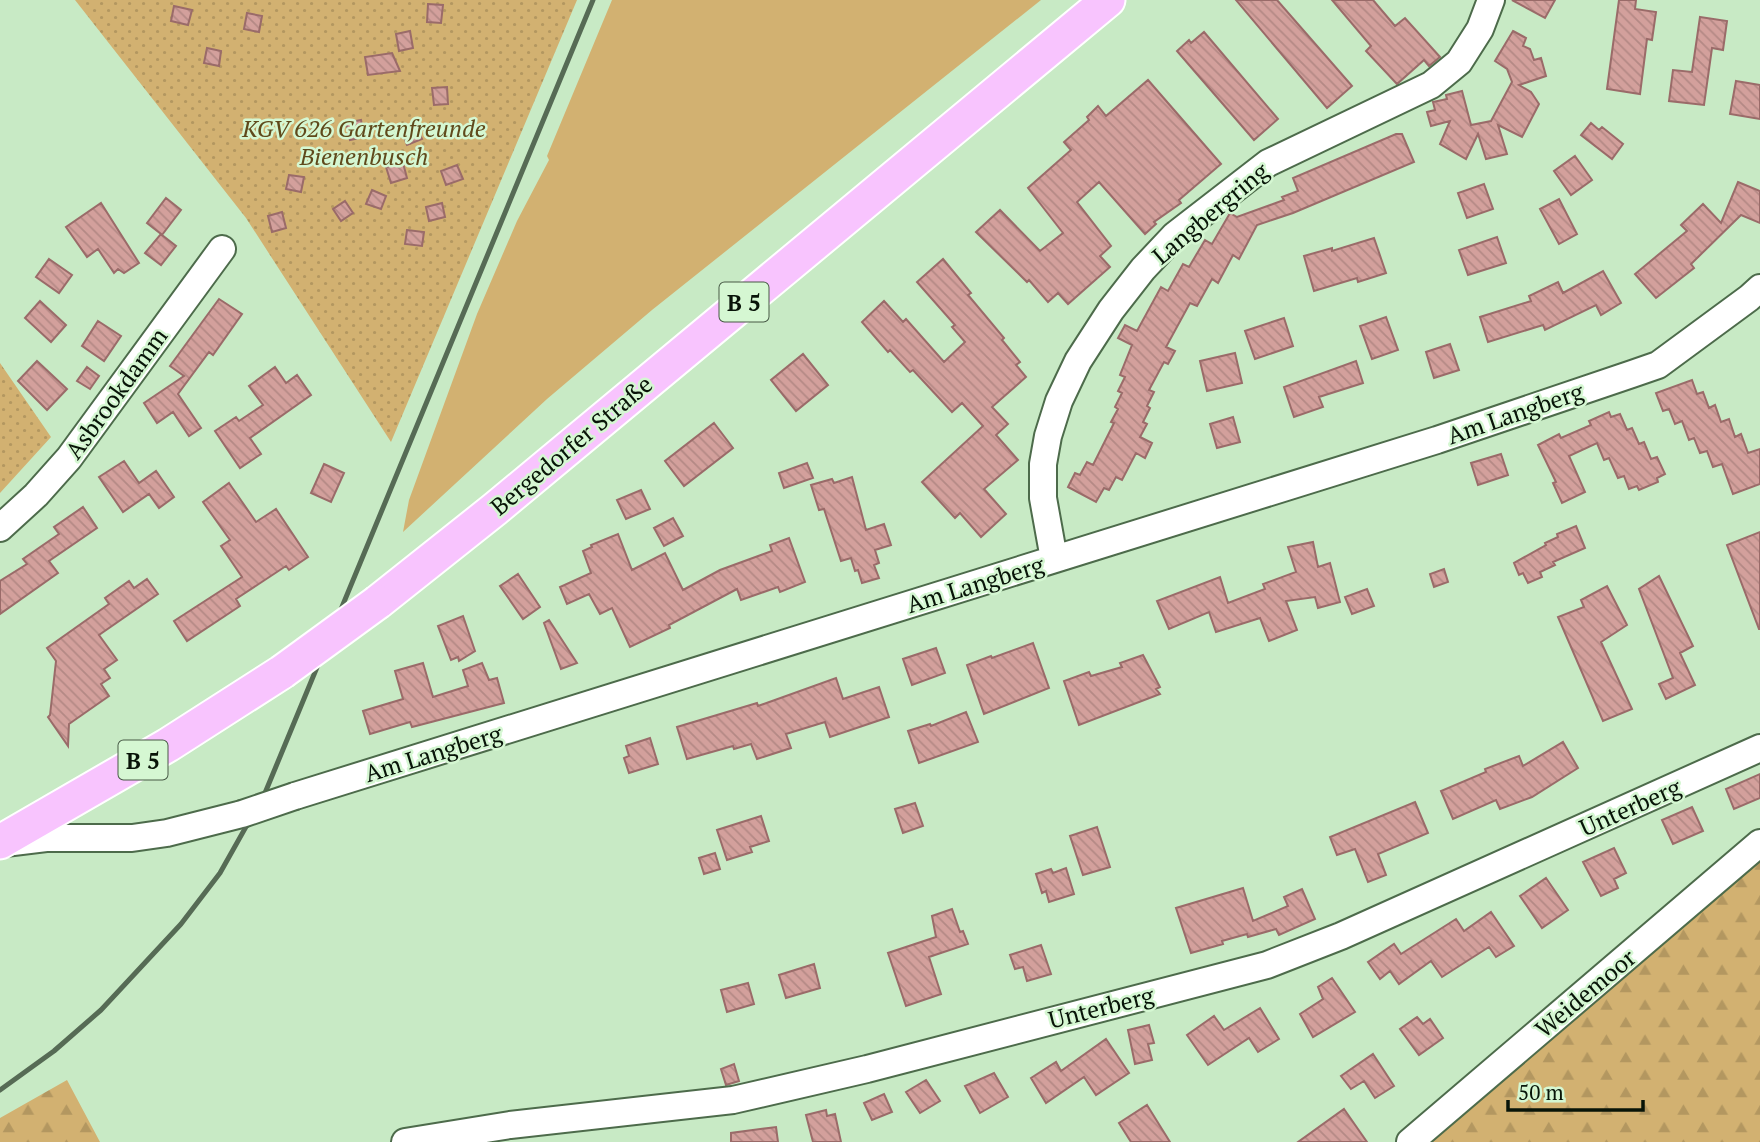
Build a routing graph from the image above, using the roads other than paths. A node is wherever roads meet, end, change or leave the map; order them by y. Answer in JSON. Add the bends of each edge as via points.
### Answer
{"nodes":[{"id":1,"x":1108,"y":0,"type":"edge"},
{"id":2,"x":1491,"y":0,"type":"edge"},
{"id":3,"x":222,"y":249,"type":"dead end"},
{"id":4,"x":1760,"y":288,"type":"edge"},
{"id":5,"x":0,"y":528,"type":"edge"},
{"id":6,"x":1054,"y":559,"type":"junction"},
{"id":7,"x":1760,"y":748,"type":"edge"},
{"id":8,"x":0,"y":843,"type":"edge"},
{"id":9,"x":1760,"y":843,"type":"edge"},
{"id":10,"x":405,"y":1142,"type":"edge"},
{"id":11,"x":1410,"y":1142,"type":"edge"}],
"edges":[{"from":1,"to":8,"type":"main road","name":"Bergedorfer Straße","number":"B 5","bridge":true,"via":[[379,602],[282,672],[168,745]]},
{"from":2,"to":6,"type":"street","name":"Langbergring","via":[[1480,29],[1459,62],[1431,85],[1268,163],[1175,235],[1143,269],[1077,361],[1048,436],[1043,498]]},
{"from":3,"to":5,"type":"street","name":"Asbrookdamm","via":[[69,458]]},
{"from":4,"to":6,"type":"street","name":"Am Langberg","via":[[1658,365],[1437,440]]},
{"from":6,"to":8,"type":"street","name":"Am Langberg","bridge":true,"via":[[233,816],[132,838]]},
{"from":7,"to":10,"type":"street","name":"Unterberg","via":[[1267,965],[733,1100],[510,1125]]},
{"from":9,"to":11,"type":"street","name":"Weidemoor"}]}
